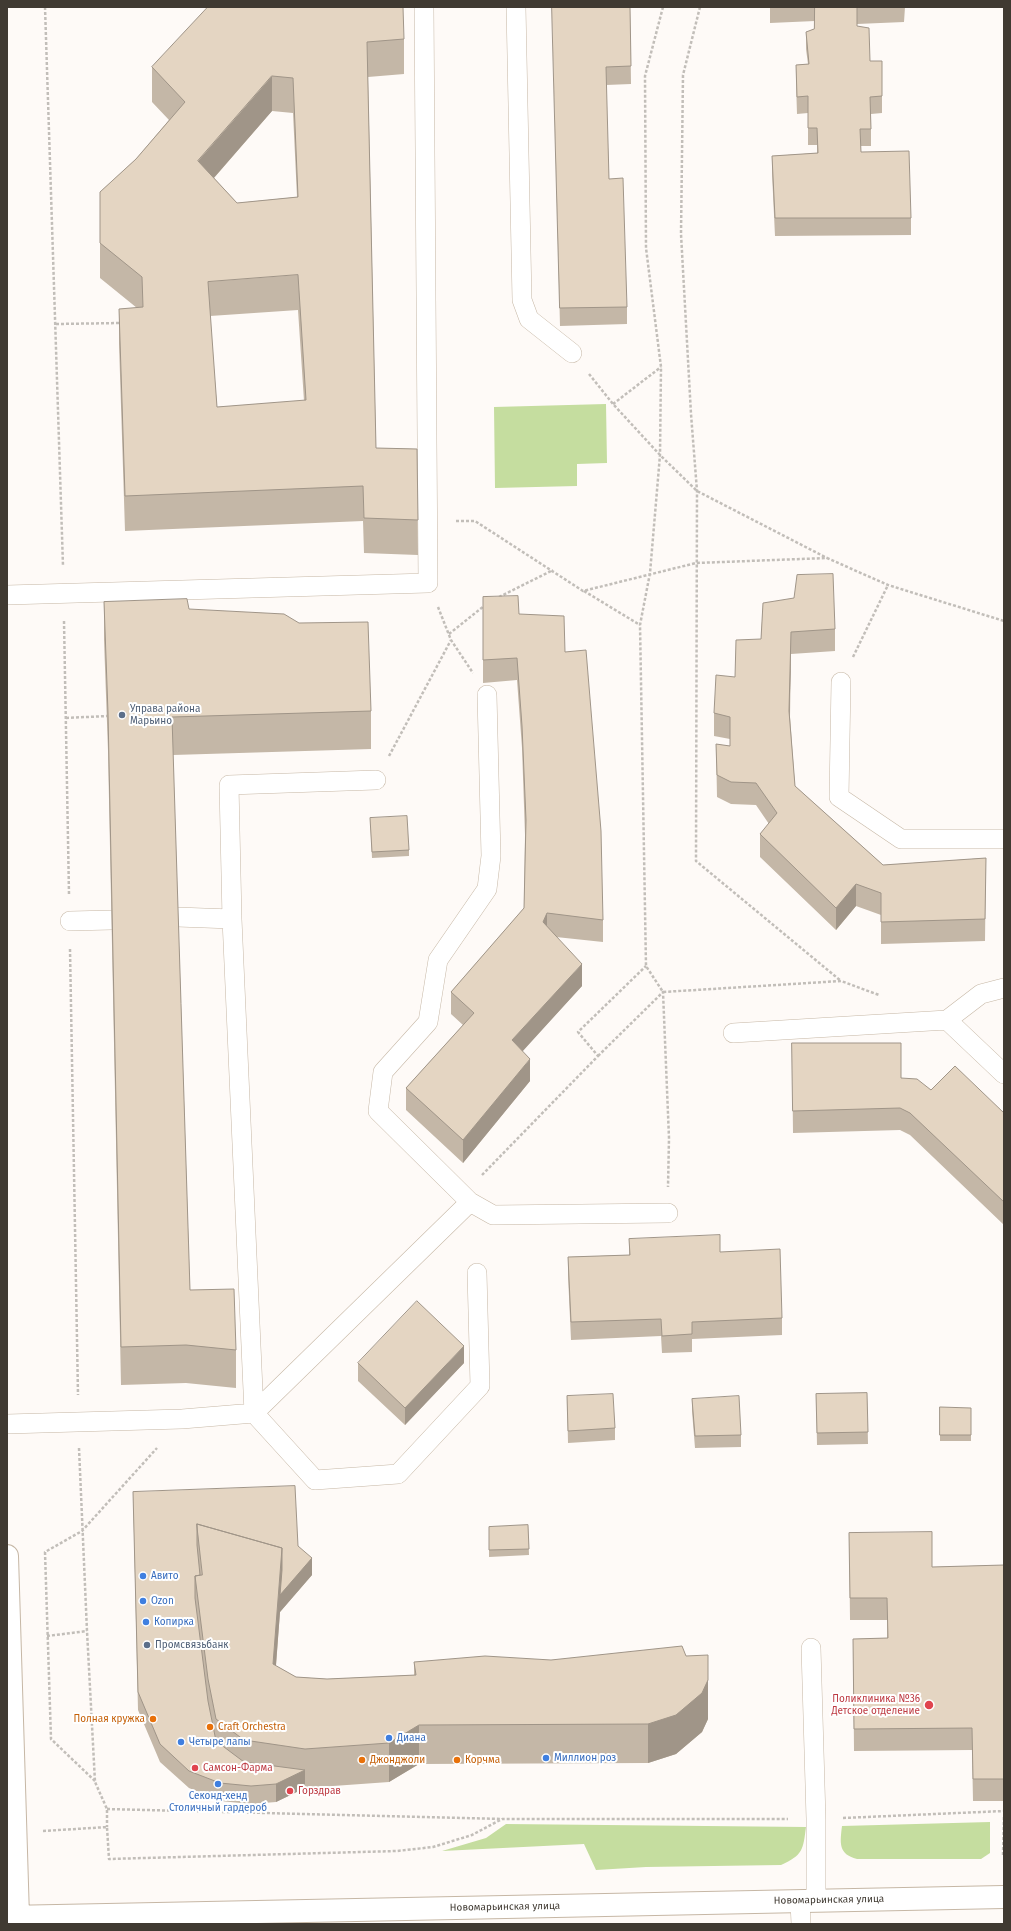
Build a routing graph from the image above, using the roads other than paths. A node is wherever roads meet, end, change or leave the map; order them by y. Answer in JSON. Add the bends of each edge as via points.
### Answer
{"nodes":[{"id":1,"x":424,"y":7,"type":"edge"},
{"id":2,"x":516,"y":7,"type":"edge"},
{"id":3,"x":572,"y":353,"type":"road end"},
{"id":4,"x":7,"y":595,"type":"edge"},
{"id":5,"x":841,"y":682,"type":"road end"},
{"id":6,"x":487,"y":695,"type":"road end"},
{"id":7,"x":376,"y":780,"type":"road end"},
{"id":8,"x":1004,"y":839,"type":"edge"},
{"id":9,"x":177,"y":917,"type":"edge"},
{"id":10,"x":232,"y":919,"type":"junction"},
{"id":11,"x":112,"y":920,"type":"edge"},
{"id":12,"x":70,"y":921,"type":"dead end"},
{"id":13,"x":1004,"y":988,"type":"edge"},
{"id":14,"x":947,"y":1020,"type":"junction"},
{"id":15,"x":733,"y":1034,"type":"dead end"},
{"id":16,"x":1004,"y":1074,"type":"edge"},
{"id":17,"x":470,"y":1202,"type":"junction"},
{"id":18,"x":668,"y":1214,"type":"road end"},
{"id":19,"x":477,"y":1273,"type":"dead end"},
{"id":20,"x":254,"y":1413,"type":"junction"},
{"id":21,"x":7,"y":1424,"type":"edge"},
{"id":22,"x":7,"y":1556,"type":"edge"},
{"id":23,"x":811,"y":1648,"type":"dead end"},
{"id":24,"x":1004,"y":1897,"type":"edge"},
{"id":25,"x":808,"y":1901,"type":"junction"},
{"id":26,"x":12,"y":1917,"type":"edge"},
{"id":27,"x":278,"y":1918,"type":"edge"},
{"id":28,"x":801,"y":1924,"type":"edge"}],
"edges":[{"from":1,"to":4,"type":"lane","via":[[428,583]]},
{"from":2,"to":3,"type":"lane","via":[[522,300],[529,319]]},
{"from":5,"to":8,"type":"lane","via":[[839,797],[901,839]]},
{"from":6,"to":17,"type":"lane","via":[[490,856],[487,889],[438,960],[428,1022],[383,1072],[378,1111]]},
{"from":7,"to":10,"type":"lane","via":[[229,785]]},
{"from":9,"to":10,"type":"lane"},
{"from":10,"to":20,"type":"lane"},
{"from":11,"to":12,"type":"lane"},
{"from":13,"to":14,"type":"lane","via":[[981,994]]},
{"from":14,"to":15,"type":"lane"},
{"from":14,"to":16,"type":"lane"},
{"from":17,"to":18,"type":"lane","via":[[493,1215]]},
{"from":17,"to":20,"type":"lane"},
{"from":19,"to":20,"type":"lane","via":[[480,1386],[398,1474],[315,1480]]},
{"from":20,"to":21,"type":"lane","via":[[182,1419]]},
{"from":22,"to":26,"type":"street","via":[[16,1833]]},
{"from":23,"to":25,"type":"lane","via":[[816,1819]]},
{"from":24,"to":25,"type":"street","name":"Новомарьинская улица"},
{"from":25,"to":27,"type":"street","name":"Новомарьинская улица"},
{"from":25,"to":28,"type":"lane"},
{"from":26,"to":27,"type":"street","name":"Новомарьинская улица"}]}
